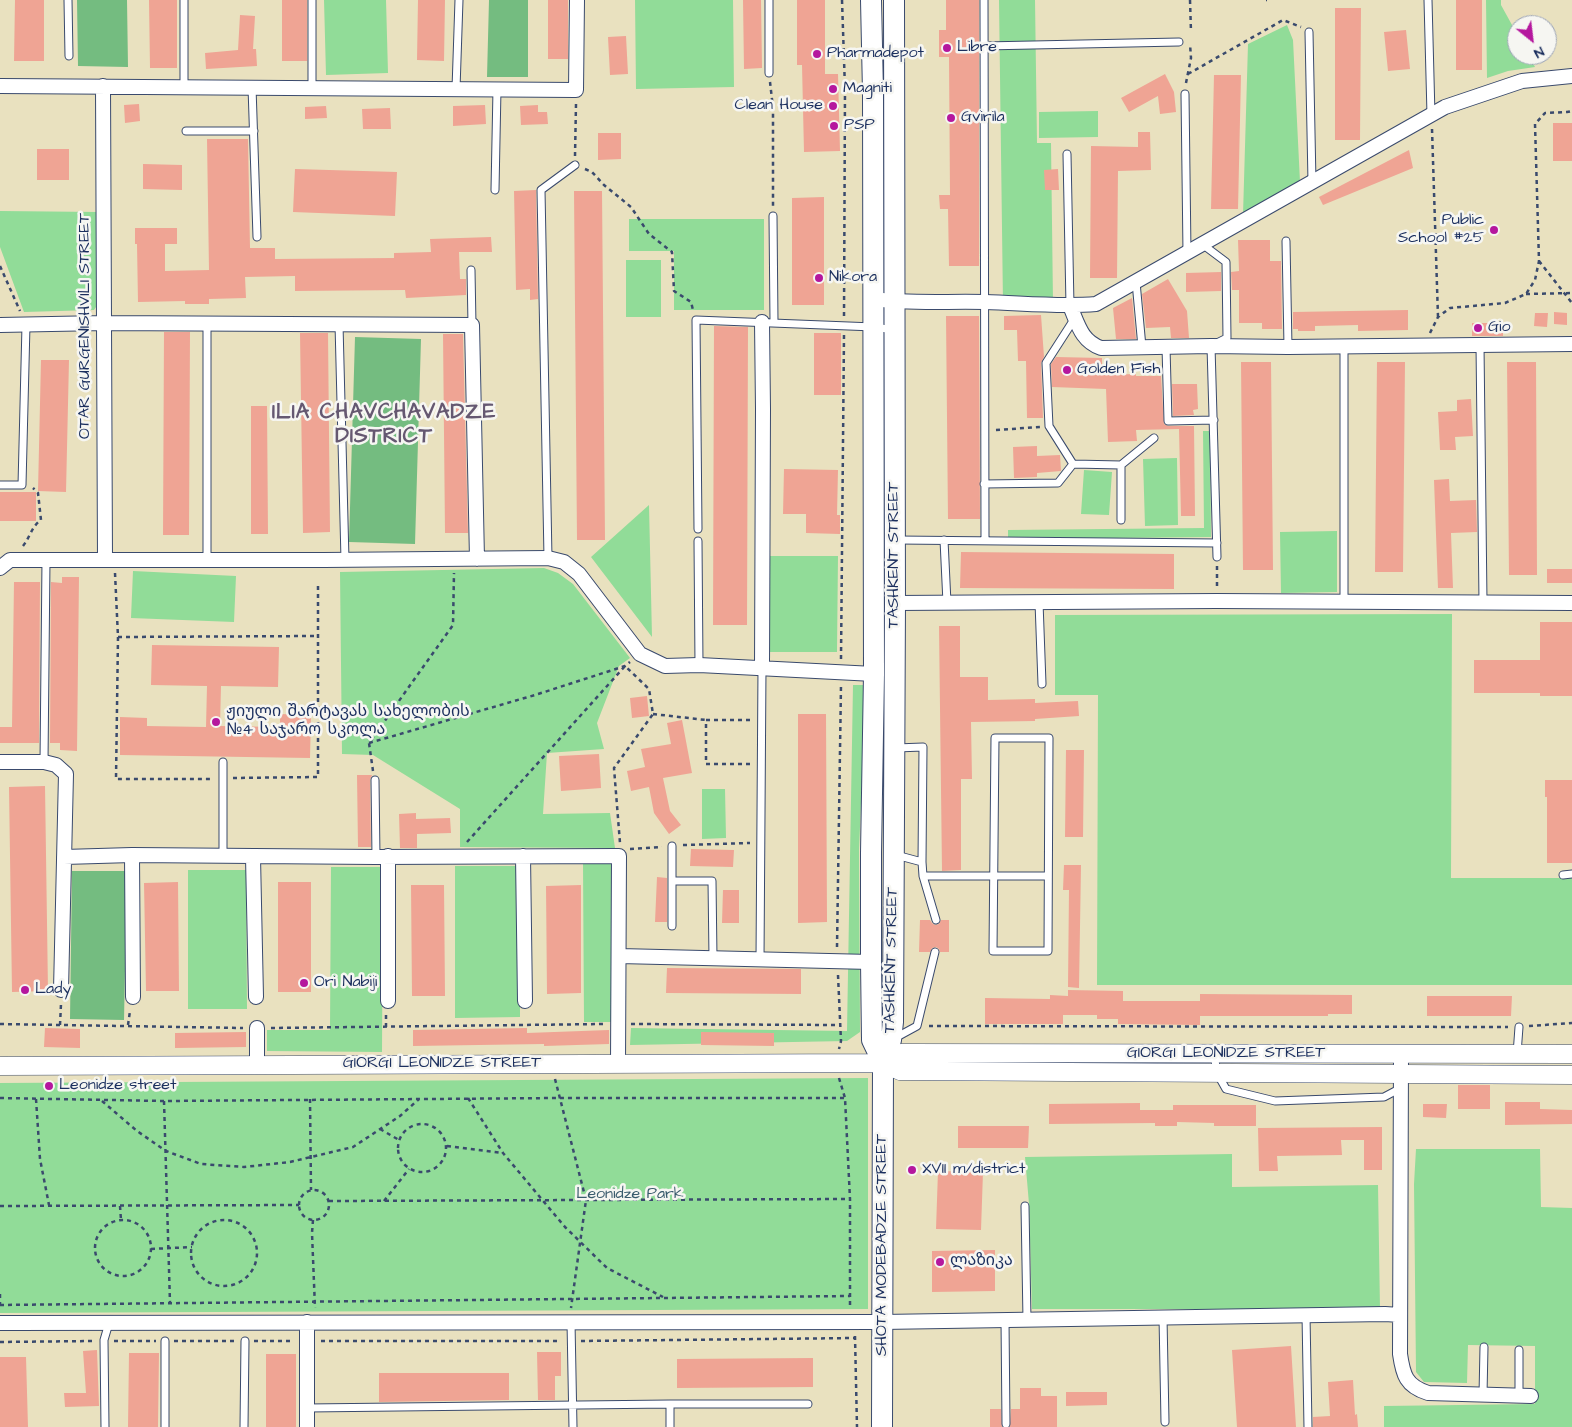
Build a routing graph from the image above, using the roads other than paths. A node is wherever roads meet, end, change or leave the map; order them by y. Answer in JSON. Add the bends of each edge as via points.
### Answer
{"nodes":[{"id":1,"x":68,"y":0,"type":"edge"},
{"id":2,"x":184,"y":0,"type":"edge"},
{"id":3,"x":312,"y":0,"type":"edge"},
{"id":4,"x":459,"y":0,"type":"edge"},
{"id":5,"x":577,"y":0,"type":"edge"},
{"id":6,"x":768,"y":0,"type":"edge"},
{"id":7,"x":871,"y":0,"type":"edge"},
{"id":8,"x":894,"y":0,"type":"edge"},
{"id":9,"x":984,"y":0,"type":"edge"},
{"id":10,"x":1428,"y":0,"type":"edge"},
{"id":11,"x":1309,"y":32,"type":"road end"},
{"id":12,"x":1178,"y":42,"type":"dead end"},
{"id":13,"x":984,"y":46,"type":"junction"},
{"id":14,"x":69,"y":56,"type":"dead end"},
{"id":15,"x":769,"y":73,"type":"road end"},
{"id":16,"x":1572,"y":76,"type":"edge"},
{"id":17,"x":0,"y":86,"type":"edge"},
{"id":18,"x":103,"y":86,"type":"junction"},
{"id":19,"x":184,"y":87,"type":"junction"},
{"id":20,"x":252,"y":87,"type":"junction"},
{"id":21,"x":312,"y":88,"type":"junction"},
{"id":22,"x":456,"y":89,"type":"junction"},
{"id":23,"x":497,"y":89,"type":"junction"},
{"id":24,"x":1185,"y":94,"type":"road end"},
{"id":25,"x":1431,"y":115,"type":"junction"},
{"id":26,"x":186,"y":131,"type":"dead end"},
{"id":27,"x":254,"y":131,"type":"junction"},
{"id":28,"x":1068,"y":154,"type":"dead end"},
{"id":29,"x":574,"y":165,"type":"road end"},
{"id":30,"x":1312,"y":182,"type":"junction"},
{"id":31,"x":495,"y":190,"type":"dead end"},
{"id":32,"x":774,"y":216,"type":"road end"},
{"id":33,"x":257,"y":237,"type":"dead end"},
{"id":34,"x":1286,"y":241,"type":"dead end"},
{"id":35,"x":1202,"y":244,"type":"junction"},
{"id":36,"x":1187,"y":253,"type":"junction"},
{"id":37,"x":471,"y":270,"type":"dead end"},
{"id":38,"x":1136,"y":282,"type":"junction"},
{"id":39,"x":873,"y":299,"type":"junction"},
{"id":40,"x":894,"y":302,"type":"junction"},
{"id":41,"x":984,"y":302,"type":"junction"},
{"id":42,"x":1073,"y":312,"type":"junction"},
{"id":43,"x":768,"y":322,"type":"junction"},
{"id":44,"x":103,"y":323,"type":"junction"},
{"id":45,"x":206,"y":323,"type":"junction"},
{"id":46,"x":339,"y":324,"type":"junction"},
{"id":47,"x":0,"y":325,"type":"edge"},
{"id":48,"x":26,"y":325,"type":"junction"},
{"id":49,"x":472,"y":325,"type":"junction"},
{"id":50,"x":874,"y":327,"type":"junction"},
{"id":51,"x":894,"y":330,"type":"junction"},
{"id":52,"x":1572,"y":344,"type":"edge"},
{"id":53,"x":1480,"y":345,"type":"junction"},
{"id":54,"x":1166,"y":346,"type":"junction"},
{"id":55,"x":1211,"y":346,"type":"junction"},
{"id":56,"x":1344,"y":346,"type":"junction"},
{"id":57,"x":1142,"y":347,"type":"junction"},
{"id":58,"x":1288,"y":347,"type":"junction"},
{"id":59,"x":1214,"y":420,"type":"junction"},
{"id":60,"x":1154,"y":438,"type":"dead end"},
{"id":61,"x":1073,"y":464,"type":"junction"},
{"id":62,"x":1122,"y":465,"type":"junction"},
{"id":63,"x":984,"y":484,"type":"junction"},
{"id":64,"x":0,"y":485,"type":"edge"},
{"id":65,"x":1122,"y":520,"type":"dead end"},
{"id":66,"x":698,"y":529,"type":"dead end"},
{"id":67,"x":895,"y":540,"type":"junction"},
{"id":68,"x":944,"y":540,"type":"junction"},
{"id":69,"x":698,"y":541,"type":"dead end"},
{"id":70,"x":985,"y":541,"type":"junction"},
{"id":71,"x":1217,"y":543,"type":"junction"},
{"id":72,"x":1217,"y":557,"type":"road end"},
{"id":73,"x":548,"y":558,"type":"junction"},
{"id":74,"x":477,"y":559,"type":"junction"},
{"id":75,"x":46,"y":560,"type":"junction"},
{"id":76,"x":105,"y":560,"type":"junction"},
{"id":77,"x":207,"y":560,"type":"junction"},
{"id":78,"x":345,"y":560,"type":"junction"},
{"id":79,"x":3,"y":563,"type":"edge"},
{"id":80,"x":1039,"y":602,"type":"junction"},
{"id":81,"x":1344,"y":602,"type":"junction"},
{"id":82,"x":1483,"y":602,"type":"junction"},
{"id":83,"x":895,"y":603,"type":"junction"},
{"id":84,"x":947,"y":603,"type":"junction"},
{"id":85,"x":1572,"y":603,"type":"edge"},
{"id":86,"x":699,"y":666,"type":"junction"},
{"id":87,"x":762,"y":668,"type":"junction"},
{"id":88,"x":874,"y":674,"type":"junction"},
{"id":89,"x":1042,"y":684,"type":"dead end"},
{"id":90,"x":894,"y":748,"type":"junction"},
{"id":91,"x":0,"y":762,"type":"edge"},
{"id":92,"x":44,"y":762,"type":"junction"},
{"id":93,"x":223,"y":762,"type":"dead end"},
{"id":94,"x":374,"y":780,"type":"road end"},
{"id":95,"x":672,"y":846,"type":"road end"},
{"id":96,"x":894,"y":854,"type":"junction"},
{"id":97,"x":132,"y":855,"type":"junction"},
{"id":98,"x":523,"y":856,"type":"junction"},
{"id":99,"x":64,"y":857,"type":"junction"},
{"id":100,"x":223,"y":857,"type":"junction"},
{"id":101,"x":253,"y":857,"type":"junction"},
{"id":102,"x":382,"y":857,"type":"junction"},
{"id":103,"x":922,"y":862,"type":"junction"},
{"id":104,"x":1572,"y":874,"type":"edge"},
{"id":105,"x":1563,"y":875,"type":"dead end"},
{"id":106,"x":922,"y":876,"type":"junction"},
{"id":107,"x":1048,"y":876,"type":"junction"},
{"id":108,"x":994,"y":877,"type":"junction"},
{"id":109,"x":672,"y":881,"type":"junction"},
{"id":110,"x":936,"y":920,"type":"dead end"},
{"id":111,"x":672,"y":926,"type":"dead end"},
{"id":112,"x":935,"y":952,"type":"dead end"},
{"id":113,"x":618,"y":956,"type":"junction"},
{"id":114,"x":713,"y":958,"type":"junction"},
{"id":115,"x":760,"y":959,"type":"junction"},
{"id":116,"x":871,"y":962,"type":"junction"},
{"id":117,"x":61,"y":990,"type":"road end"},
{"id":118,"x":133,"y":997,"type":"dead end"},
{"id":119,"x":256,"y":997,"type":"dead end"},
{"id":120,"x":388,"y":1001,"type":"dead end"},
{"id":121,"x":525,"y":1001,"type":"dead end"},
{"id":122,"x":1518,"y":1027,"type":"road end"},
{"id":123,"x":257,"y":1028,"type":"road end"},
{"id":124,"x":891,"y":1040,"type":"junction"},
{"id":125,"x":1214,"y":1054,"type":"junction"},
{"id":126,"x":1401,"y":1054,"type":"junction"},
{"id":127,"x":1517,"y":1054,"type":"junction"},
{"id":128,"x":1572,"y":1054,"type":"edge"},
{"id":129,"x":883,"y":1063,"type":"junction"},
{"id":130,"x":618,"y":1064,"type":"junction"},
{"id":131,"x":258,"y":1065,"type":"junction"},
{"id":132,"x":0,"y":1066,"type":"edge"},
{"id":133,"x":1217,"y":1073,"type":"junction"},
{"id":134,"x":1572,"y":1075,"type":"edge"},
{"id":135,"x":1401,"y":1081,"type":"junction"},
{"id":136,"x":1026,"y":1206,"type":"dead end"},
{"id":137,"x":1306,"y":1315,"type":"junction"},
{"id":138,"x":1400,"y":1315,"type":"junction"},
{"id":139,"x":1163,"y":1317,"type":"junction"},
{"id":140,"x":1005,"y":1320,"type":"junction"},
{"id":141,"x":1027,"y":1320,"type":"junction"},
{"id":142,"x":109,"y":1322,"type":"junction"},
{"id":143,"x":311,"y":1322,"type":"junction"},
{"id":144,"x":572,"y":1322,"type":"junction"},
{"id":145,"x":882,"y":1322,"type":"junction"},
{"id":146,"x":0,"y":1323,"type":"edge"},
{"id":147,"x":165,"y":1341,"type":"road end"},
{"id":148,"x":245,"y":1341,"type":"road end"},
{"id":149,"x":1484,"y":1347,"type":"dead end"},
{"id":150,"x":1519,"y":1350,"type":"dead end"},
{"id":151,"x":1483,"y":1394,"type":"junction"},
{"id":152,"x":1525,"y":1396,"type":"joint"},
{"id":153,"x":670,"y":1404,"type":"junction"},
{"id":154,"x":808,"y":1404,"type":"dead end"},
{"id":155,"x":572,"y":1406,"type":"junction"},
{"id":156,"x":307,"y":1408,"type":"junction"},
{"id":157,"x":1165,"y":1422,"type":"dead end"},
{"id":158,"x":1006,"y":1424,"type":"dead end"},
{"id":159,"x":105,"y":1427,"type":"edge"},
{"id":160,"x":165,"y":1427,"type":"edge"},
{"id":161,"x":244,"y":1427,"type":"edge"},
{"id":162,"x":307,"y":1427,"type":"edge"},
{"id":163,"x":573,"y":1427,"type":"edge"},
{"id":164,"x":670,"y":1427,"type":"edge"},
{"id":165,"x":882,"y":1427,"type":"edge"},
{"id":166,"x":1308,"y":1427,"type":"edge"}],
"edges":[{"from":1,"to":14,"type":"lane"},
{"from":2,"to":19,"type":"lane"},
{"from":3,"to":21,"type":"lane"},
{"from":4,"to":22,"type":"lane"},
{"from":5,"to":23,"type":"street","via":[[576,90]]},
{"from":6,"to":15,"type":"lane"},
{"from":7,"to":39,"type":"main road","name":"TASHKENT STREET"},
{"from":8,"to":40,"type":"main road","name":"TASHKENT STREET"},
{"from":9,"to":13,"type":"lane"},
{"from":10,"to":25,"type":"lane"},
{"from":11,"to":30,"type":"lane"},
{"from":12,"to":13,"type":"lane"},
{"from":13,"to":41,"type":"lane"},
{"from":16,"to":25,"type":"street","via":[[1522,80]]},
{"from":17,"to":18,"type":"street"},
{"from":18,"to":19,"type":"street"},
{"from":18,"to":44,"type":"street","name":"OTAR GURGENISHVILI STREET"},
{"from":19,"to":20,"type":"street"},
{"from":20,"to":21,"type":"street"},
{"from":20,"to":27,"type":"lane"},
{"from":21,"to":22,"type":"street"},
{"from":22,"to":23,"type":"street"},
{"from":23,"to":31,"type":"lane"},
{"from":24,"to":36,"type":"lane"},
{"from":25,"to":30,"type":"street"},
{"from":26,"to":27,"type":"lane"},
{"from":27,"to":33,"type":"lane"},
{"from":28,"to":42,"type":"lane"},
{"from":29,"to":73,"type":"lane","via":[[542,190]]},
{"from":30,"to":35,"type":"street"},
{"from":32,"to":43,"type":"lane"},
{"from":34,"to":58,"type":"lane"},
{"from":35,"to":36,"type":"street"},
{"from":35,"to":55,"type":"lane","via":[[1226,262],[1227,338]]},
{"from":36,"to":38,"type":"street"},
{"from":37,"to":49,"type":"lane"},
{"from":38,"to":42,"type":"street","via":[[1096,304]]},
{"from":38,"to":57,"type":"lane"},
{"from":39,"to":40,"type":"street"},
{"from":39,"to":50,"type":"main road","name":"TASHKENT STREET"},
{"from":40,"to":41,"type":"street"},
{"from":40,"to":51,"type":"main road","name":"TASHKENT STREET"},
{"from":41,"to":42,"type":"street"},
{"from":41,"to":63,"type":"lane"},
{"from":42,"to":57,"type":"street","via":[[1091,345],[1101,348]]},
{"from":42,"to":61,"type":"lane","via":[[1046,363],[1049,426]]},
{"from":43,"to":50,"type":"lane"},
{"from":43,"to":66,"type":"lane","via":[[696,320]]},
{"from":43,"to":87,"type":"street","via":[[763,409]]},
{"from":44,"to":45,"type":"street"},
{"from":44,"to":48,"type":"street"},
{"from":44,"to":76,"type":"street","name":"OTAR GURGENISHVILI STREET"},
{"from":45,"to":46,"type":"street"},
{"from":45,"to":77,"type":"lane"},
{"from":46,"to":49,"type":"street"},
{"from":46,"to":78,"type":"lane"},
{"from":47,"to":48,"type":"street"},
{"from":48,"to":64,"type":"lane","via":[[22,485]]},
{"from":49,"to":74,"type":"street"},
{"from":50,"to":51,"type":"lane"},
{"from":50,"to":88,"type":"main road","name":"TASHKENT STREET"},
{"from":51,"to":67,"type":"main road","name":"TASHKENT STREET"},
{"from":52,"to":53,"type":"street"},
{"from":53,"to":56,"type":"street"},
{"from":53,"to":82,"type":"lane"},
{"from":54,"to":55,"type":"street"},
{"from":54,"to":57,"type":"street"},
{"from":54,"to":59,"type":"lane","via":[[1168,421]]},
{"from":55,"to":58,"type":"street"},
{"from":55,"to":59,"type":"lane"},
{"from":56,"to":58,"type":"street"},
{"from":56,"to":81,"type":"lane"},
{"from":59,"to":71,"type":"lane"},
{"from":60,"to":62,"type":"lane"},
{"from":61,"to":62,"type":"lane"},
{"from":61,"to":63,"type":"lane","via":[[1058,483]]},
{"from":62,"to":65,"type":"lane"},
{"from":63,"to":70,"type":"lane"},
{"from":67,"to":68,"type":"lane"},
{"from":67,"to":83,"type":"main road","name":"TASHKENT STREET"},
{"from":68,"to":70,"type":"lane"},
{"from":68,"to":84,"type":"lane"},
{"from":69,"to":86,"type":"lane"},
{"from":70,"to":71,"type":"lane"},
{"from":71,"to":72,"type":"lane"},
{"from":73,"to":74,"type":"street"},
{"from":73,"to":86,"type":"street","via":[[564,562],[579,574],[640,654],[665,666]]},
{"from":74,"to":78,"type":"street"},
{"from":75,"to":76,"type":"street"},
{"from":75,"to":79,"type":"street"},
{"from":75,"to":92,"type":"lane"},
{"from":76,"to":77,"type":"street"},
{"from":77,"to":78,"type":"street"},
{"from":80,"to":81,"type":"street"},
{"from":80,"to":84,"type":"street"},
{"from":80,"to":89,"type":"lane"},
{"from":81,"to":82,"type":"street"},
{"from":82,"to":85,"type":"street"},
{"from":83,"to":84,"type":"street"},
{"from":83,"to":90,"type":"main road","name":"TASHKENT STREET"},
{"from":86,"to":87,"type":"street"},
{"from":87,"to":88,"type":"street"},
{"from":87,"to":115,"type":"lane"},
{"from":88,"to":116,"type":"main road","name":"TASHKENT STREET"},
{"from":90,"to":96,"type":"main road","name":"TASHKENT STREET"},
{"from":90,"to":103,"type":"lane","via":[[923,747]]},
{"from":91,"to":92,"type":"street"},
{"from":92,"to":99,"type":"street","via":[[56,765],[66,774]]},
{"from":93,"to":100,"type":"lane"},
{"from":94,"to":102,"type":"lane"},
{"from":95,"to":109,"type":"lane"},
{"from":96,"to":103,"type":"lane"},
{"from":96,"to":124,"type":"main road","name":"TASHKENT STREET"},
{"from":97,"to":99,"type":"street"},
{"from":97,"to":100,"type":"street"},
{"from":97,"to":118,"type":"street"},
{"from":98,"to":102,"type":"street"},
{"from":98,"to":113,"type":"street","via":[[619,853]]},
{"from":98,"to":121,"type":"street"},
{"from":99,"to":117,"type":"street"},
{"from":100,"to":101,"type":"street"},
{"from":101,"to":102,"type":"street"},
{"from":101,"to":119,"type":"street"},
{"from":102,"to":120,"type":"street"},
{"from":103,"to":106,"type":"lane"},
{"from":104,"to":105,"type":"lane"},
{"from":106,"to":108,"type":"lane"},
{"from":106,"to":110,"type":"lane"},
{"from":107,"to":108,"type":"lane"},
{"from":107,"to":108,"type":"lane","via":[[1048,951],[994,951]]},
{"from":107,"to":108,"type":"lane","via":[[1049,738],[995,738]]},
{"from":109,"to":111,"type":"lane"},
{"from":109,"to":114,"type":"lane","via":[[712,881]]},
{"from":112,"to":124,"type":"lane","via":[[917,1026]]},
{"from":113,"to":114,"type":"street"},
{"from":113,"to":130,"type":"street"},
{"from":114,"to":115,"type":"street"},
{"from":115,"to":116,"type":"street"},
{"from":116,"to":129,"type":"main road","name":"TASHKENT STREET","via":[[872,1040]]},
{"from":122,"to":127,"type":"lane"},
{"from":123,"to":131,"type":"street"},
{"from":124,"to":129,"type":"main road","name":"TASHKENT STREET"},
{"from":125,"to":126,"type":"street","name":"GIORGI LEONIDZE STREET"},
{"from":125,"to":129,"type":"street","name":"GIORGI LEONIDZE STREET","via":[[901,1053]]},
{"from":125,"to":133,"type":"lane"},
{"from":126,"to":127,"type":"street","name":"GIORGI LEONIDZE STREET"},
{"from":126,"to":135,"type":"street"},
{"from":127,"to":128,"type":"street","name":"GIORGI LEONIDZE STREET"},
{"from":129,"to":130,"type":"street","name":"GIORGI LEONIDZE STREET"},
{"from":129,"to":133,"type":"street","name":"GIORGI LEONIDZE STREET","via":[[900,1071]]},
{"from":129,"to":145,"type":"main road","name":"SHOTA MODEBADZE STREET"},
{"from":130,"to":131,"type":"street","name":"GIORGI LEONIDZE STREET"},
{"from":131,"to":132,"type":"street","name":"GIORGI LEONIDZE STREET"},
{"from":133,"to":135,"type":"street","name":"GIORGI LEONIDZE STREET"},
{"from":133,"to":135,"type":"lane","via":[[1226,1089],[1275,1101],[1384,1097]]},
{"from":134,"to":135,"type":"street","name":"GIORGI LEONIDZE STREET"},
{"from":135,"to":138,"type":"street"},
{"from":136,"to":141,"type":"lane"},
{"from":137,"to":138,"type":"street"},
{"from":137,"to":139,"type":"street"},
{"from":137,"to":166,"type":"lane"},
{"from":138,"to":151,"type":"street","via":[[1400,1354],[1406,1380],[1417,1389],[1428,1392]]},
{"from":139,"to":141,"type":"street"},
{"from":139,"to":157,"type":"lane"},
{"from":140,"to":141,"type":"street"},
{"from":140,"to":145,"type":"street"},
{"from":140,"to":158,"type":"lane"},
{"from":142,"to":143,"type":"street"},
{"from":142,"to":146,"type":"street"},
{"from":142,"to":159,"type":"lane","via":[[104,1340]]},
{"from":143,"to":144,"type":"street"},
{"from":143,"to":156,"type":"street","via":[[307,1341]]},
{"from":144,"to":145,"type":"street"},
{"from":144,"to":155,"type":"lane"},
{"from":145,"to":165,"type":"main road","name":"SHOTA MODEBADZE STREET"},
{"from":147,"to":160,"type":"lane"},
{"from":148,"to":161,"type":"lane"},
{"from":149,"to":151,"type":"lane"},
{"from":150,"to":152,"type":"lane"},
{"from":151,"to":152,"type":"street"},
{"from":153,"to":154,"type":"lane"},
{"from":153,"to":155,"type":"lane"},
{"from":153,"to":164,"type":"lane"},
{"from":155,"to":156,"type":"lane"},
{"from":155,"to":163,"type":"lane"},
{"from":156,"to":162,"type":"street"}]}
